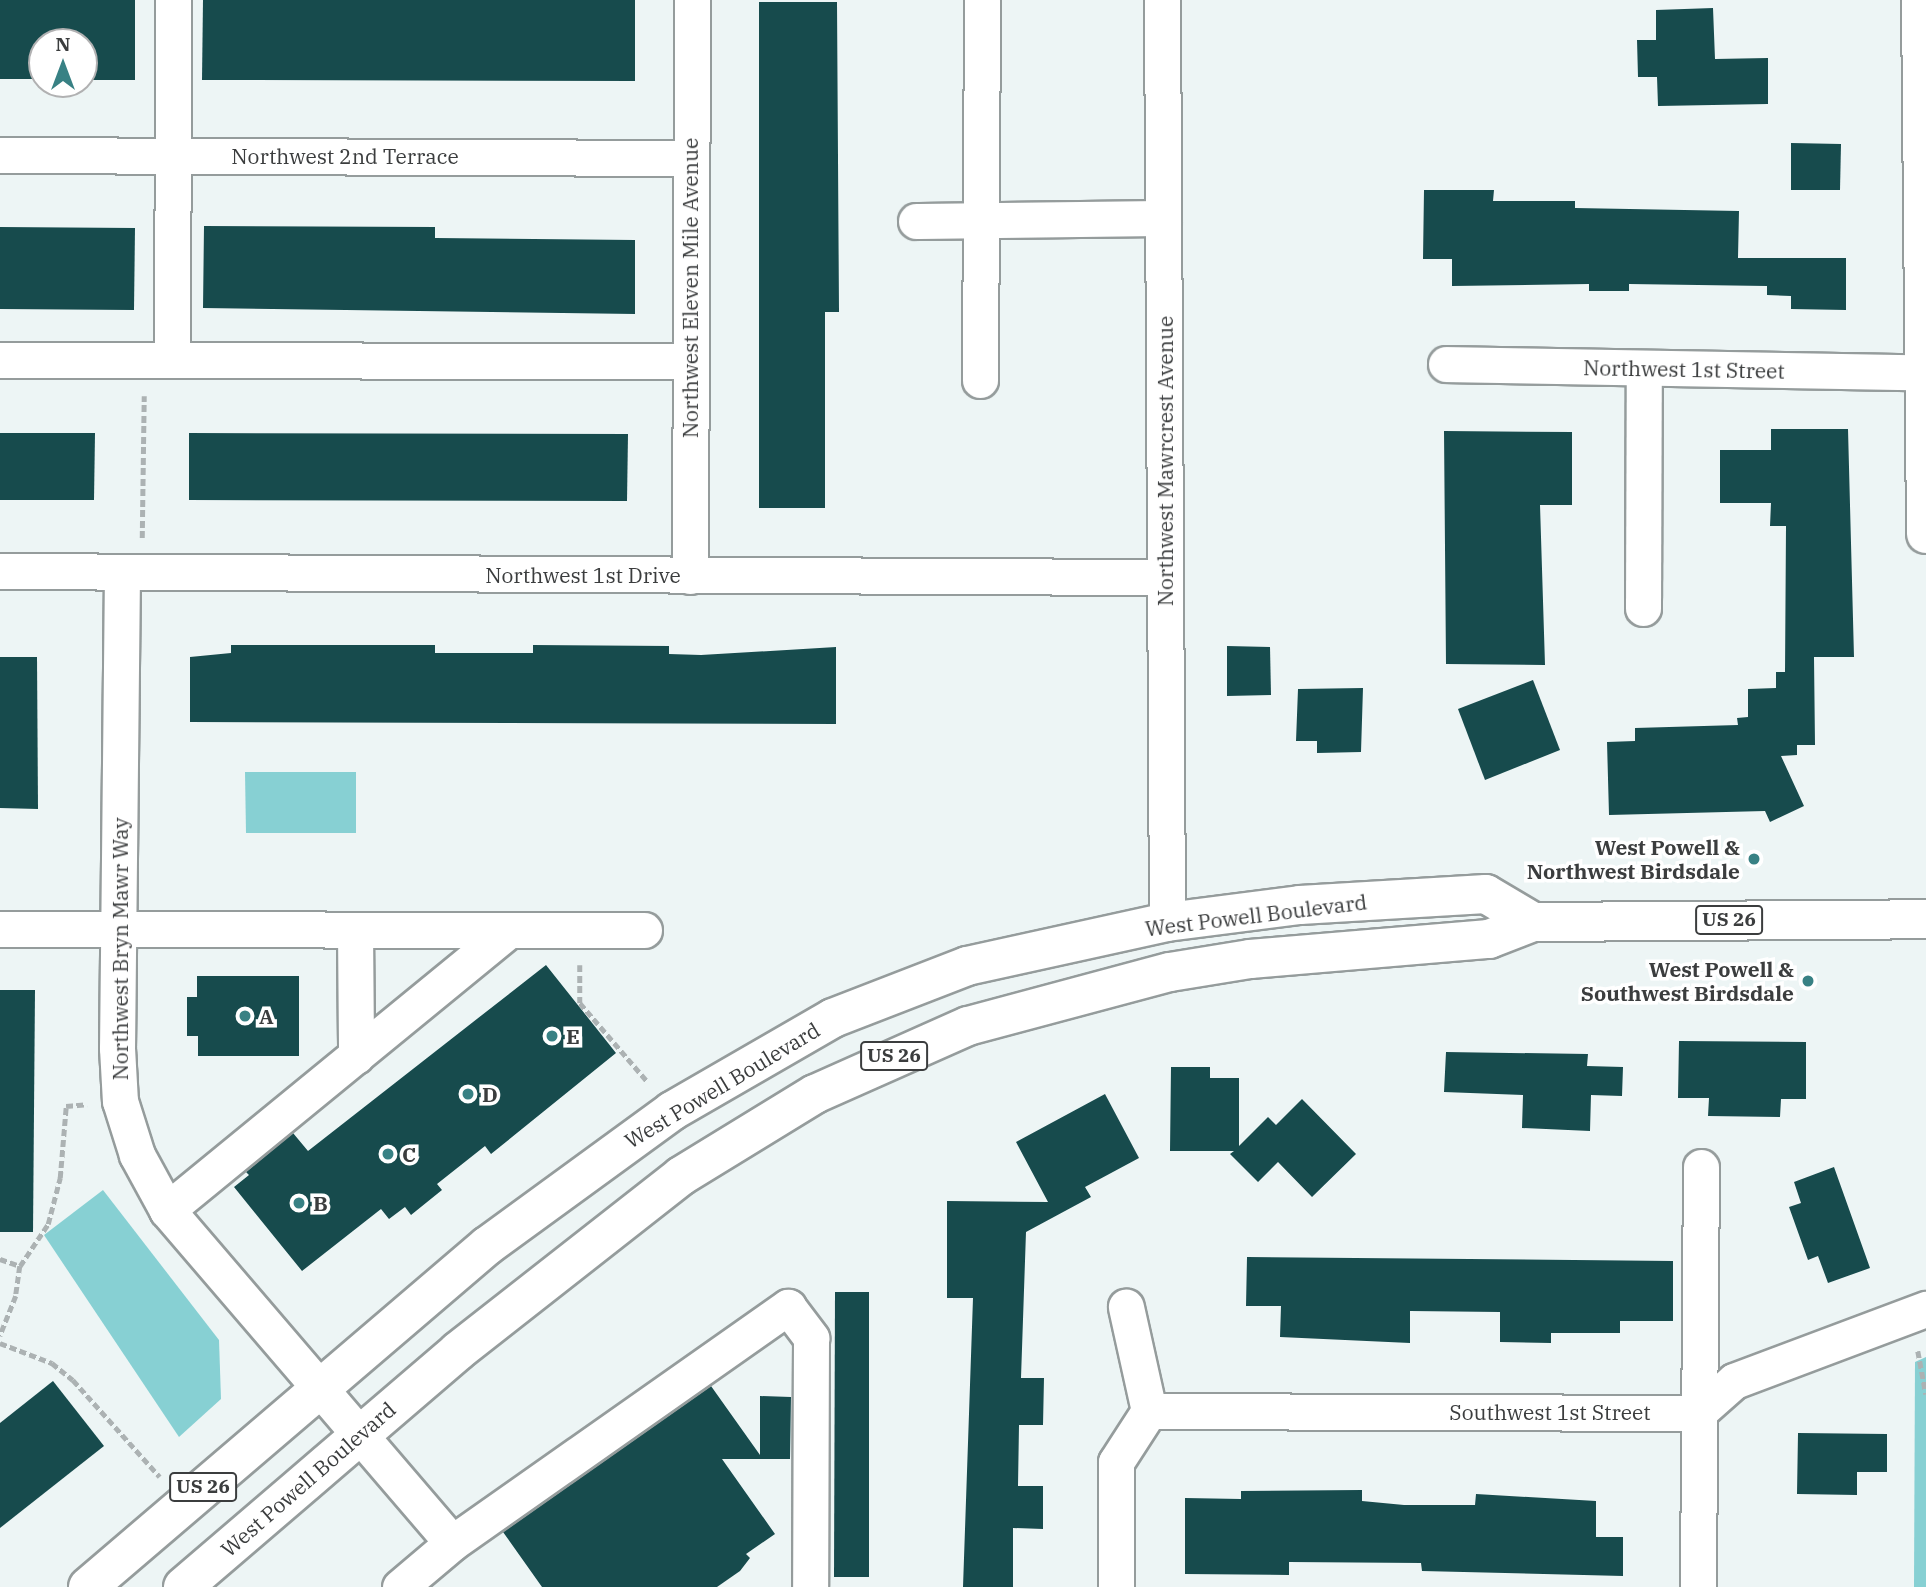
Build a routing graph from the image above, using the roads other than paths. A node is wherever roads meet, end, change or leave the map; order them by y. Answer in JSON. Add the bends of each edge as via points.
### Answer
{"nodes":[{"id":1,"x":173,"y":0,"type":"edge"},
{"id":2,"x":692,"y":0,"type":"edge"},
{"id":3,"x":982,"y":0,"type":"edge"},
{"id":4,"x":1162,"y":0,"type":"edge"},
{"id":5,"x":1923,"y":4,"type":"edge"},
{"id":6,"x":0,"y":155,"type":"edge"},
{"id":7,"x":173,"y":155,"type":"junction"},
{"id":8,"x":690,"y":158,"type":"junction"},
{"id":9,"x":1164,"y":218,"type":"junction"},
{"id":10,"x":981,"y":220,"type":"junction"},
{"id":11,"x":916,"y":221,"type":"dead end"},
{"id":12,"x":0,"y":360,"type":"edge"},
{"id":13,"x":158,"y":360,"type":"junction"},
{"id":14,"x":688,"y":362,"type":"junction"},
{"id":15,"x":1446,"y":364,"type":"dead end"},
{"id":16,"x":1644,"y":368,"type":"junction"},
{"id":17,"x":1923,"y":372,"type":"junction"},
{"id":18,"x":981,"y":380,"type":"dead end"},
{"id":19,"x":1926,"y":534,"type":"edge"},
{"id":20,"x":0,"y":571,"type":"edge"},
{"id":21,"x":132,"y":572,"type":"junction"},
{"id":22,"x":690,"y":576,"type":"junction"},
{"id":23,"x":1165,"y":577,"type":"junction"},
{"id":24,"x":1643,"y":608,"type":"dead end"},
{"id":25,"x":1926,"y":919,"type":"edge"},
{"id":26,"x":1167,"y":922,"type":"junction"},
{"id":27,"x":1533,"y":922,"type":"junction"},
{"id":28,"x":0,"y":929,"type":"edge"},
{"id":29,"x":509,"y":929,"type":"junction"},
{"id":30,"x":644,"y":929,"type":"dead end"},
{"id":31,"x":118,"y":930,"type":"junction"},
{"id":32,"x":355,"y":930,"type":"junction"},
{"id":33,"x":356,"y":1056,"type":"junction"},
{"id":34,"x":1701,"y":1167,"type":"dead end"},
{"id":35,"x":167,"y":1210,"type":"junction"},
{"id":36,"x":1126,"y":1307,"type":"dead end"},
{"id":37,"x":1918,"y":1312,"type":"edge"},
{"id":38,"x":318,"y":1387,"type":"junction"},
{"id":39,"x":1149,"y":1411,"type":"junction"},
{"id":40,"x":1698,"y":1413,"type":"junction"},
{"id":41,"x":359,"y":1435,"type":"junction"},
{"id":42,"x":452,"y":1543,"type":"junction"},
{"id":43,"x":88,"y":1587,"type":"edge"},
{"id":44,"x":183,"y":1587,"type":"edge"},
{"id":45,"x":400,"y":1587,"type":"edge"},
{"id":46,"x":810,"y":1587,"type":"edge"},
{"id":47,"x":1116,"y":1587,"type":"edge"},
{"id":48,"x":1698,"y":1587,"type":"edge"}],
"edges":[{"from":1,"to":7,"type":"street"},
{"from":2,"to":8,"type":"street","name":"Northwest Eleven Mile Avenue"},
{"from":3,"to":10,"type":"street"},
{"from":4,"to":9,"type":"street","name":"Northwest Mawrcrest Avenue"},
{"from":5,"to":17,"type":"main road"},
{"from":6,"to":7,"type":"street","name":"Northwest 2nd Terrace"},
{"from":7,"to":8,"type":"street","name":"Northwest 2nd Terrace"},
{"from":7,"to":13,"type":"street"},
{"from":8,"to":14,"type":"street","name":"Northwest Eleven Mile Avenue"},
{"from":9,"to":10,"type":"street"},
{"from":9,"to":23,"type":"street","name":"Northwest Mawrcrest Avenue"},
{"from":10,"to":11,"type":"street"},
{"from":10,"to":18,"type":"street"},
{"from":12,"to":13,"type":"street"},
{"from":13,"to":14,"type":"street"},
{"from":14,"to":22,"type":"street","name":"Northwest Eleven Mile Avenue"},
{"from":15,"to":16,"type":"street","name":"Northwest 1st Street"},
{"from":16,"to":17,"type":"street","name":"Northwest 1st Street"},
{"from":16,"to":24,"type":"street"},
{"from":17,"to":19,"type":"main road"},
{"from":20,"to":21,"type":"street","name":"Northwest 1st Drive"},
{"from":21,"to":22,"type":"street","name":"Northwest 1st Drive"},
{"from":21,"to":31,"type":"street","name":"Northwest Bryn Mawr Way"},
{"from":22,"to":23,"type":"street","name":"Northwest 1st Drive"},
{"from":23,"to":26,"type":"street","name":"Northwest Mawrcrest Avenue"},
{"from":25,"to":27,"type":"main road","name":"West Powell Boulevard","number":"US 26"},
{"from":26,"to":27,"type":"main road","name":"West Powell Boulevard","number":"US 26","via":[[1300,905],[1486,894]]},
{"from":26,"to":38,"type":"main road","name":"West Powell Boulevard","number":"US 26","via":[[967,966],[889,994],[766,1053],[672,1111],[487,1246]]},
{"from":27,"to":41,"type":"main road","name":"West Powell Boulevard","number":"US 26","via":[[1489,939],[1263,957],[1170,972],[979,1023],[890,1058],[815,1094],[681,1176]]},
{"from":28,"to":31,"type":"street"},
{"from":29,"to":30,"type":"street"},
{"from":29,"to":32,"type":"street"},
{"from":29,"to":33,"type":"street"},
{"from":31,"to":32,"type":"street"},
{"from":31,"to":35,"type":"street","name":"Northwest Bryn Mawr Way","via":[[120,1101],[148,1182]]},
{"from":32,"to":33,"type":"street"},
{"from":33,"to":35,"type":"street"},
{"from":34,"to":40,"type":"street"},
{"from":35,"to":38,"type":"street","name":"Northwest Bryn Mawr Way"},
{"from":36,"to":39,"type":"street"},
{"from":37,"to":40,"type":"street","via":[[1734,1381]]},
{"from":38,"to":41,"type":"street"},
{"from":38,"to":43,"type":"main road","name":"West Powell Boulevard","number":"US 26"},
{"from":39,"to":40,"type":"street","name":"Southwest 1st Street"},
{"from":39,"to":47,"type":"street","via":[[1116,1462]]},
{"from":40,"to":48,"type":"street"},
{"from":41,"to":42,"type":"street"},
{"from":41,"to":44,"type":"main road","name":"West Powell Boulevard","number":"US 26"},
{"from":42,"to":45,"type":"street"},
{"from":42,"to":46,"type":"street","via":[[788,1307],[811,1338]]}]}
